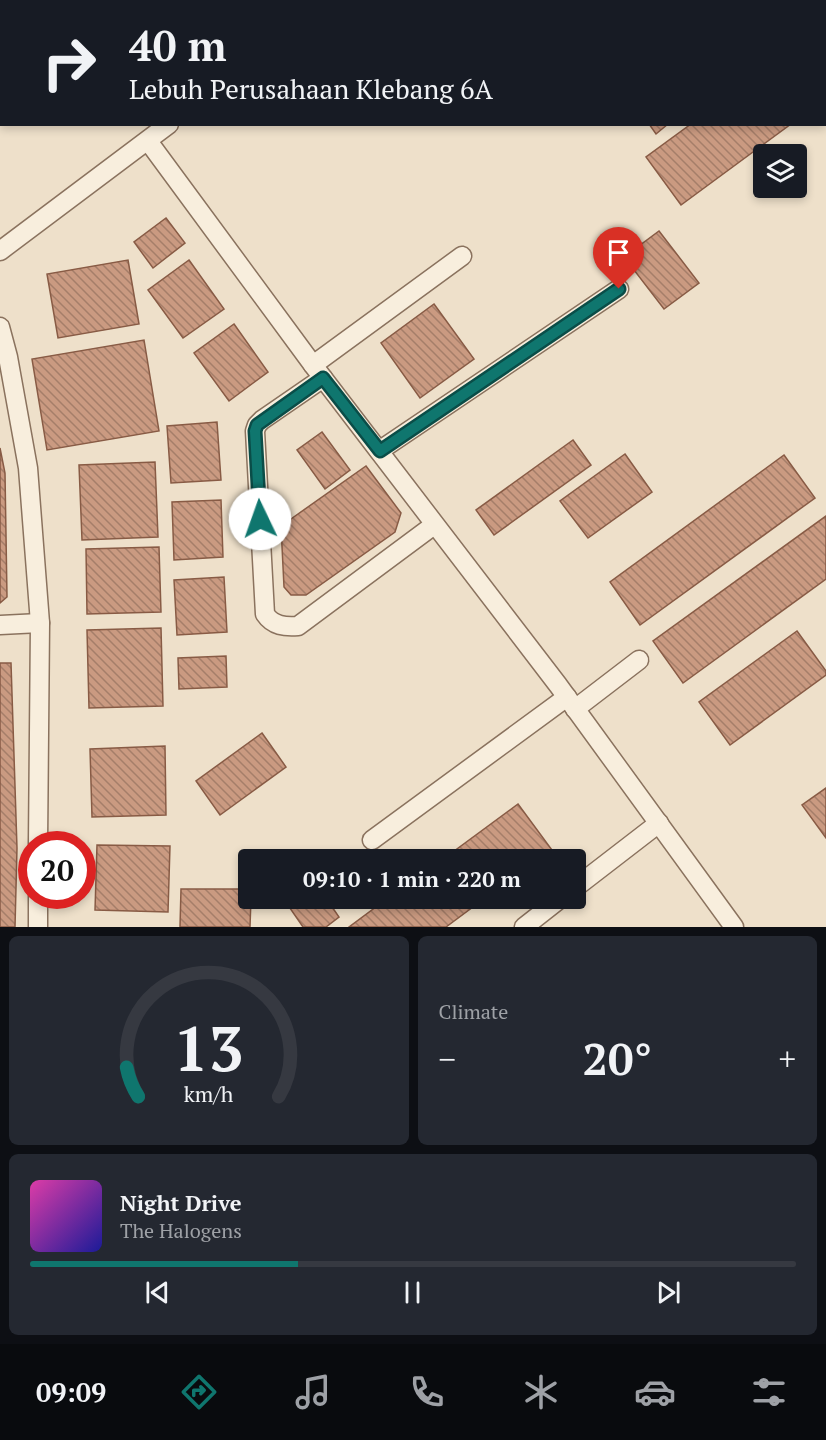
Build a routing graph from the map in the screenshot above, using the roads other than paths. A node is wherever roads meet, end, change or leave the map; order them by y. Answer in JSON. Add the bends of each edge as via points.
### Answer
{"nodes":[{"id":1,"x":167,"y":126,"type":"edge"},
{"id":2,"x":148,"y":141,"type":"junction"},
{"id":3,"x":0,"y":251,"type":"edge"},
{"id":4,"x":462,"y":256,"type":"dead end"},
{"id":5,"x":619,"y":289,"type":"dead end"},
{"id":6,"x":0,"y":327,"type":"edge"},
{"id":7,"x":318,"y":371,"type":"junction"},
{"id":8,"x":380,"y":451,"type":"junction"},
{"id":9,"x":434,"y":525,"type":"junction"},
{"id":10,"x":40,"y":623,"type":"junction"},
{"id":11,"x":0,"y":625,"type":"edge"},
{"id":12,"x":639,"y":660,"type":"dead end"},
{"id":13,"x":571,"y":703,"type":"junction"},
{"id":14,"x":658,"y":823,"type":"junction"},
{"id":15,"x":38,"y":831,"type":"edge"},
{"id":16,"x":372,"y":840,"type":"dead end"},
{"id":17,"x":586,"y":879,"type":"edge"},
{"id":18,"x":38,"y":909,"type":"edge"},
{"id":19,"x":547,"y":909,"type":"edge"},
{"id":20,"x":38,"y":927,"type":"edge"},
{"id":21,"x":524,"y":927,"type":"edge"},
{"id":22,"x":734,"y":927,"type":"edge"}],
"edges":[{"from":1,"to":2,"type":"street"},
{"from":2,"to":3,"type":"street"},
{"from":2,"to":7,"type":"street"},
{"from":4,"to":7,"type":"street"},
{"from":5,"to":8,"type":"street"},
{"from":6,"to":10,"type":"street","via":[[28,468]]},
{"from":7,"to":8,"type":"street"},
{"from":7,"to":9,"type":"street","via":[[262,420],[255,431],[264,607],[269,621],[291,627],[306,622]]},
{"from":8,"to":9,"type":"street"},
{"from":9,"to":13,"type":"street"},
{"from":10,"to":11,"type":"street"},
{"from":10,"to":15,"type":"street"},
{"from":12,"to":13,"type":"street"},
{"from":13,"to":14,"type":"street"},
{"from":13,"to":16,"type":"street"},
{"from":14,"to":17,"type":"street"},
{"from":14,"to":22,"type":"street"},
{"from":18,"to":20,"type":"street"},
{"from":19,"to":21,"type":"street"}]}
